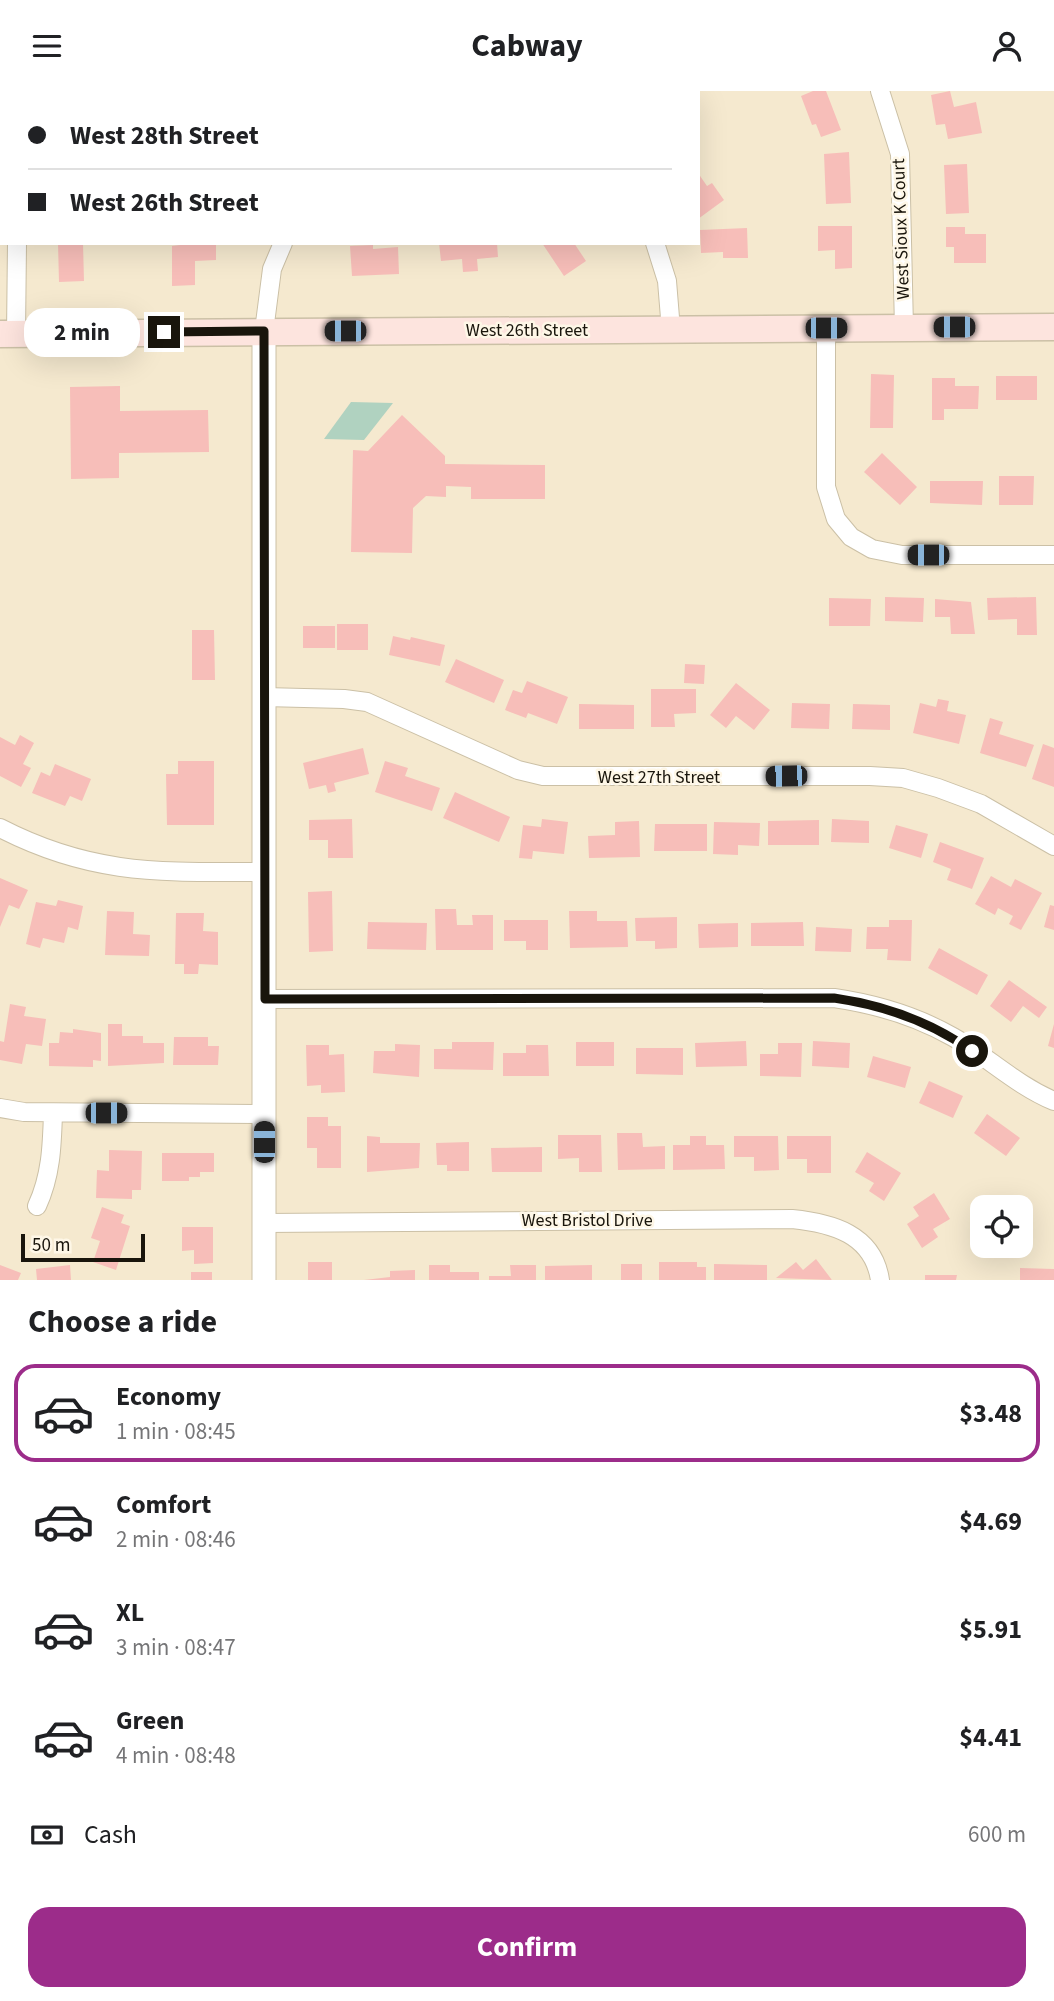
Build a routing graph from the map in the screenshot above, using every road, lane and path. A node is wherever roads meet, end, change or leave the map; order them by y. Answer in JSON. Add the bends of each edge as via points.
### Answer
{"nodes":[{"id":1,"x":880,"y":91,"type":"edge"},
{"id":2,"x":17,"y":245,"type":"edge"},
{"id":3,"x":282,"y":245,"type":"edge"},
{"id":4,"x":656,"y":245,"type":"edge"},
{"id":5,"x":1054,"y":327,"type":"edge"},
{"id":6,"x":826,"y":328,"type":"junction"},
{"id":7,"x":904,"y":328,"type":"junction"},
{"id":8,"x":671,"y":330,"type":"junction"},
{"id":9,"x":264,"y":331,"type":"junction"},
{"id":10,"x":8,"y":334,"type":"edge"},
{"id":11,"x":1054,"y":555,"type":"edge"},
{"id":12,"x":264,"y":697,"type":"junction"},
{"id":13,"x":0,"y":828,"type":"edge"},
{"id":14,"x":1054,"y":846,"type":"edge"},
{"id":15,"x":263,"y":872,"type":"junction"},
{"id":16,"x":265,"y":999,"type":"junction"},
{"id":17,"x":1054,"y":1101,"type":"edge"},
{"id":18,"x":0,"y":1108,"type":"edge"},
{"id":19,"x":53,"y":1113,"type":"junction"},
{"id":20,"x":263,"y":1114,"type":"junction"},
{"id":21,"x":37,"y":1206,"type":"dead end"},
{"id":22,"x":264,"y":1223,"type":"junction"},
{"id":23,"x":264,"y":1280,"type":"edge"},
{"id":24,"x":880,"y":1280,"type":"edge"}],
"edges":[{"from":1,"to":7,"type":"street","name":"West Sioux K Court","via":[[900,153]]},
{"from":2,"to":10,"type":"street"},
{"from":3,"to":9,"type":"street","via":[[272,269]]},
{"from":4,"to":8,"type":"street","via":[[667,281]]},
{"from":5,"to":7,"type":"main road","name":"West 26th Street"},
{"from":6,"to":7,"type":"main road","name":"West 26th Street"},
{"from":6,"to":8,"type":"main road","name":"West 26th Street"},
{"from":6,"to":11,"type":"street","via":[[826,487],[836,519],[851,537],[872,549],[902,555]]},
{"from":8,"to":9,"type":"main road","name":"West 26th Street"},
{"from":9,"to":10,"type":"main road","name":"West 26th Street"},
{"from":9,"to":12,"type":"street"},
{"from":12,"to":14,"type":"street","name":"West 27th Street","via":[[367,702],[518,770],[543,775],[903,778],[981,804]]},
{"from":12,"to":15,"type":"street"},
{"from":13,"to":15,"type":"street","via":[[65,857],[103,866],[167,872]]},
{"from":15,"to":16,"type":"street"},
{"from":16,"to":17,"type":"street","via":[[834,998],[916,1019]]},
{"from":16,"to":20,"type":"street"},
{"from":18,"to":19,"type":"street"},
{"from":19,"to":20,"type":"street"},
{"from":19,"to":21,"type":"street","via":[[50,1168]]},
{"from":20,"to":22,"type":"street"},
{"from":22,"to":23,"type":"street"},
{"from":22,"to":24,"type":"street","name":"West Bristol Drive","via":[[820,1221],[856,1237],[874,1258]]}]}
